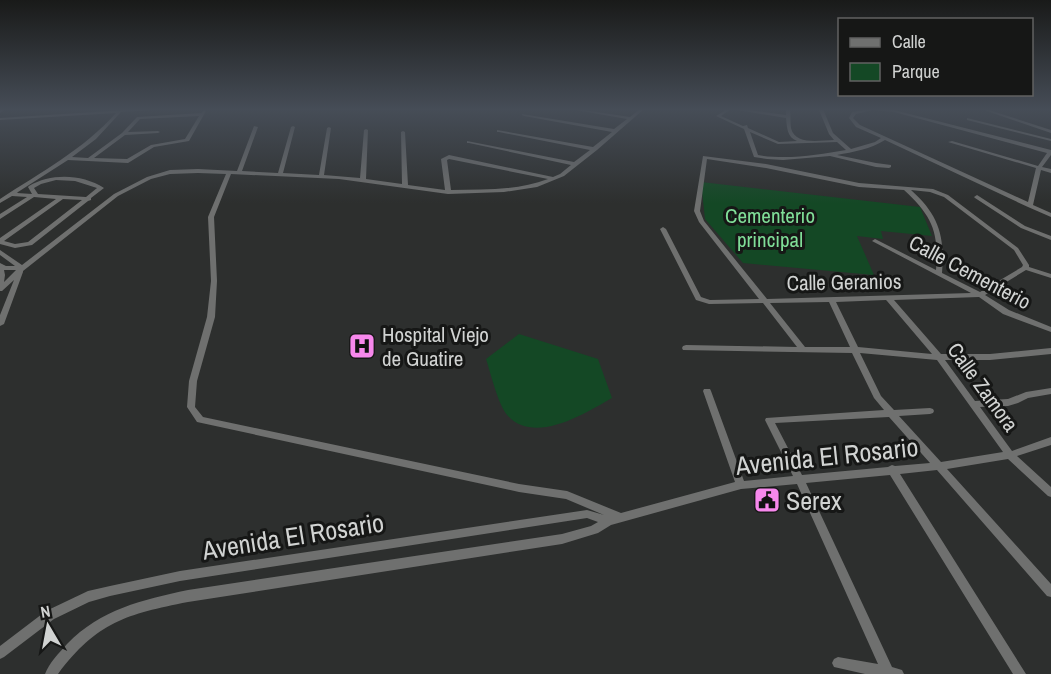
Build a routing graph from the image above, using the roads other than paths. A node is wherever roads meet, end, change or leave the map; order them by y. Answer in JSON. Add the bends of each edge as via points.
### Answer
{"nodes":[{"id":1,"x":91,"y":140,"type":"edge"},
{"id":2,"x":115,"y":140,"type":"edge"},
{"id":3,"x":185,"y":140,"type":"edge"},
{"id":4,"x":249,"y":140,"type":"edge"},
{"id":5,"x":289,"y":140,"type":"edge"},
{"id":6,"x":327,"y":140,"type":"edge"},
{"id":7,"x":365,"y":140,"type":"edge"},
{"id":8,"x":403,"y":140,"type":"edge"},
{"id":9,"x":550,"y":140,"type":"edge"},
{"id":10,"x":605,"y":140,"type":"edge"},
{"id":11,"x":750,"y":140,"type":"edge"},
{"id":12,"x":773,"y":140,"type":"edge"},
{"id":13,"x":804,"y":140,"type":"edge"},
{"id":14,"x":882,"y":140,"type":"edge"},
{"id":15,"x":890,"y":140,"type":"edge"},
{"id":16,"x":1010,"y":140,"type":"edge"},
{"id":17,"x":836,"y":141,"type":"joint"},
{"id":18,"x":469,"y":142,"type":"dead end"},
{"id":19,"x":808,"y":142,"type":"junction"},
{"id":20,"x":950,"y":142,"type":"dead end"},
{"id":21,"x":595,"y":149,"type":"junction"},
{"id":22,"x":850,"y":151,"type":"junction"},
{"id":23,"x":1051,"y":151,"type":"edge"},
{"id":24,"x":828,"y":154,"type":"junction"},
{"id":25,"x":66,"y":158,"type":"junction"},
{"id":26,"x":89,"y":159,"type":"junction"},
{"id":27,"x":767,"y":163,"type":"junction"},
{"id":28,"x":576,"y":164,"type":"junction"},
{"id":29,"x":889,"y":166,"type":"dead end"},
{"id":30,"x":1039,"y":168,"type":"junction"},
{"id":31,"x":1051,"y":171,"type":"edge"},
{"id":32,"x":234,"y":172,"type":"junction"},
{"id":33,"x":280,"y":174,"type":"junction"},
{"id":34,"x":321,"y":176,"type":"junction"},
{"id":35,"x":553,"y":179,"type":"junction"},
{"id":36,"x":363,"y":180,"type":"junction"},
{"id":37,"x":405,"y":186,"type":"junction"},
{"id":38,"x":906,"y":189,"type":"junction"},
{"id":39,"x":448,"y":192,"type":"junction"},
{"id":40,"x":10,"y":194,"type":"junction"},
{"id":41,"x":0,"y":195,"type":"edge"},
{"id":42,"x":32,"y":196,"type":"junction"},
{"id":43,"x":977,"y":196,"type":"dead end"},
{"id":44,"x":61,"y":198,"type":"junction"},
{"id":45,"x":89,"y":199,"type":"junction"},
{"id":46,"x":0,"y":201,"type":"edge"},
{"id":47,"x":1030,"y":206,"type":"junction"},
{"id":48,"x":1051,"y":215,"type":"edge"},
{"id":49,"x":0,"y":218,"type":"edge"},
{"id":50,"x":663,"y":229,"type":"dead end"},
{"id":51,"x":1051,"y":238,"type":"edge"},
{"id":52,"x":875,"y":241,"type":"dead end"},
{"id":53,"x":0,"y":242,"type":"edge"},
{"id":54,"x":0,"y":252,"type":"edge"},
{"id":55,"x":0,"y":267,"type":"edge"},
{"id":56,"x":22,"y":268,"type":"junction"},
{"id":57,"x":1025,"y":268,"type":"junction"},
{"id":58,"x":939,"y":274,"type":"junction"},
{"id":59,"x":1051,"y":276,"type":"edge"},
{"id":60,"x":0,"y":283,"type":"edge"},
{"id":61,"x":0,"y":289,"type":"edge"},
{"id":62,"x":980,"y":295,"type":"junction"},
{"id":63,"x":764,"y":299,"type":"junction"},
{"id":64,"x":889,"y":299,"type":"junction"},
{"id":65,"x":831,"y":300,"type":"junction"},
{"id":66,"x":0,"y":324,"type":"edge"},
{"id":67,"x":1051,"y":330,"type":"edge"},
{"id":68,"x":686,"y":348,"type":"dead end"},
{"id":69,"x":803,"y":349,"type":"junction"},
{"id":70,"x":857,"y":350,"type":"junction"},
{"id":71,"x":1051,"y":351,"type":"edge"},
{"id":72,"x":939,"y":357,"type":"junction"},
{"id":73,"x":707,"y":391,"type":"dead end"},
{"id":74,"x":1051,"y":391,"type":"edge"},
{"id":75,"x":974,"y":405,"type":"junction"},
{"id":76,"x":930,"y":411,"type":"dead end"},
{"id":77,"x":890,"y":413,"type":"junction"},
{"id":78,"x":1051,"y":441,"type":"edge"},
{"id":79,"x":1010,"y":455,"type":"junction"},
{"id":80,"x":938,"y":466,"type":"junction"},
{"id":81,"x":892,"y":470,"type":"junction"},
{"id":82,"x":800,"y":481,"type":"junction"},
{"id":83,"x":741,"y":485,"type":"junction"},
{"id":84,"x":1051,"y":493,"type":"edge"},
{"id":85,"x":623,"y":518,"type":"junction"},
{"id":86,"x":608,"y":521,"type":"junction"},
{"id":87,"x":1051,"y":592,"type":"edge"},
{"id":88,"x":0,"y":653,"type":"edge"},
{"id":89,"x":838,"y":663,"type":"dead end"},
{"id":90,"x":893,"y":673,"type":"edge"},
{"id":91,"x":51,"y":674,"type":"edge"},
{"id":92,"x":1020,"y":674,"type":"edge"}],
"edges":[{"from":1,"to":25,"type":"street"},
{"from":2,"to":26,"type":"street"},
{"from":3,"to":26,"type":"street","via":[[153,146],[128,161]]},
{"from":4,"to":32,"type":"street"},
{"from":5,"to":33,"type":"street"},
{"from":6,"to":34,"type":"street"},
{"from":7,"to":36,"type":"street"},
{"from":8,"to":37,"type":"street"},
{"from":9,"to":21,"type":"street"},
{"from":10,"to":21,"type":"street"},
{"from":11,"to":27,"type":"street","via":[[756,156]]},
{"from":12,"to":19,"type":"street"},
{"from":13,"to":19,"type":"street"},
{"from":14,"to":22,"type":"street"},
{"from":15,"to":47,"type":"street"},
{"from":16,"to":23,"type":"street"},
{"from":17,"to":19,"type":"street"},
{"from":17,"to":22,"type":"street"},
{"from":18,"to":28,"type":"street"},
{"from":20,"to":30,"type":"street"},
{"from":21,"to":28,"type":"street"},
{"from":22,"to":24,"type":"street"},
{"from":23,"to":30,"type":"street"},
{"from":24,"to":27,"type":"street"},
{"from":24,"to":29,"type":"street"},
{"from":25,"to":26,"type":"street"},
{"from":25,"to":40,"type":"street"},
{"from":27,"to":38,"type":"street","via":[[859,186]]},
{"from":27,"to":63,"type":"street","via":[[705,157],[697,212]]},
{"from":28,"to":35,"type":"street"},
{"from":30,"to":31,"type":"street"},
{"from":30,"to":47,"type":"street"},
{"from":32,"to":33,"type":"street"},
{"from":32,"to":56,"type":"street","via":[[170,172],[130,186]]},
{"from":32,"to":85,"type":"street","via":[[212,217],[211,317],[190,407],[200,420],[567,495]]},
{"from":33,"to":34,"type":"street"},
{"from":34,"to":36,"type":"street"},
{"from":35,"to":39,"type":"street","via":[[504,190]]},
{"from":35,"to":39,"type":"street","via":[[449,157],[444,159]]},
{"from":36,"to":37,"type":"street"},
{"from":37,"to":39,"type":"street"},
{"from":38,"to":57,"type":"street","via":[[931,190],[946,196],[1016,249],[1024,258]]},
{"from":38,"to":58,"type":"street","via":[[925,206],[941,240]]},
{"from":40,"to":41,"type":"street"},
{"from":40,"to":42,"type":"street"},
{"from":40,"to":46,"type":"street"},
{"from":42,"to":44,"type":"street"},
{"from":42,"to":45,"type":"street","via":[[35,192],[31,187],[41,180],[81,180],[101,188]]},
{"from":42,"to":49,"type":"street"},
{"from":43,"to":51,"type":"street","via":[[1023,227]]},
{"from":44,"to":45,"type":"street"},
{"from":44,"to":53,"type":"street"},
{"from":45,"to":53,"type":"street","via":[[30,244]]},
{"from":47,"to":48,"type":"street"},
{"from":50,"to":63,"type":"street","name":"Calle Geranios","via":[[699,298],[709,302]]},
{"from":52,"to":58,"type":"street","name":"Calle Cementerio"},
{"from":54,"to":56,"type":"street"},
{"from":55,"to":56,"type":"street"},
{"from":55,"to":60,"type":"street"},
{"from":56,"to":61,"type":"street"},
{"from":56,"to":66,"type":"street"},
{"from":57,"to":59,"type":"street"},
{"from":57,"to":62,"type":"street"},
{"from":58,"to":62,"type":"street","name":"Calle Cementerio"},
{"from":62,"to":64,"type":"street","name":"Calle Geranios"},
{"from":62,"to":67,"type":"street","name":"Calle Cementerio","via":[[1006,312]]},
{"from":63,"to":65,"type":"street","name":"Calle Geranios"},
{"from":63,"to":69,"type":"street"},
{"from":64,"to":65,"type":"street","name":"Calle Geranios"},
{"from":64,"to":72,"type":"street","name":"Calle Zamora"},
{"from":65,"to":70,"type":"street"},
{"from":68,"to":69,"type":"street"},
{"from":69,"to":70,"type":"street"},
{"from":70,"to":72,"type":"street"},
{"from":70,"to":77,"type":"street","via":[[878,398]]},
{"from":71,"to":72,"type":"street"},
{"from":72,"to":75,"type":"street","name":"Calle Zamora"},
{"from":73,"to":83,"type":"street"},
{"from":74,"to":75,"type":"street","via":[[1026,395],[1014,402]]},
{"from":75,"to":79,"type":"street","name":"Calle Zamora"},
{"from":76,"to":77,"type":"street"},
{"from":77,"to":80,"type":"street"},
{"from":77,"to":82,"type":"street","via":[[769,420]]},
{"from":78,"to":79,"type":"street","name":"Avenida El Rosario"},
{"from":79,"to":80,"type":"street","name":"Avenida El Rosario"},
{"from":79,"to":84,"type":"street","name":"Calle Zamora"},
{"from":80,"to":81,"type":"street","name":"Avenida El Rosario"},
{"from":80,"to":87,"type":"street"},
{"from":81,"to":82,"type":"street","name":"Avenida El Rosario"},
{"from":81,"to":92,"type":"street"},
{"from":82,"to":83,"type":"street","name":"Avenida El Rosario"},
{"from":82,"to":90,"type":"street"},
{"from":83,"to":85,"type":"street","name":"Avenida El Rosario"},
{"from":85,"to":86,"type":"street","name":"Avenida El Rosario"},
{"from":86,"to":88,"type":"street","name":"Avenida El Rosario","via":[[587,514],[180,576],[110,591],[50,615]]},
{"from":86,"to":91,"type":"street","name":"Avenida El Rosario","via":[[594,530],[562,539],[137,606],[97,625],[66,652]]},
{"from":89,"to":90,"type":"street"}]}
